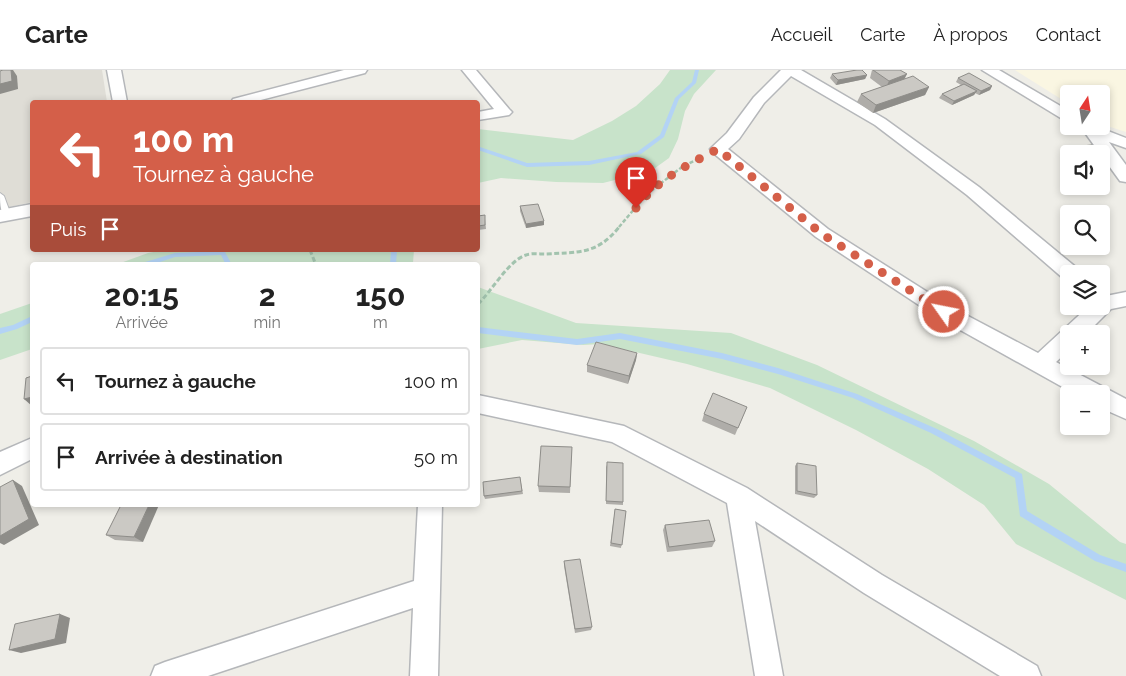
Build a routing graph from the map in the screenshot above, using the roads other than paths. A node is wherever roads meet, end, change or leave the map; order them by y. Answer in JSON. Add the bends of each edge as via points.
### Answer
{"nodes":[{"id":1,"x":114,"y":70,"type":"edge"},
{"id":2,"x":360,"y":70,"type":"edge"},
{"id":3,"x":470,"y":70,"type":"edge"},
{"id":4,"x":790,"y":70,"type":"edge"},
{"id":5,"x":989,"y":70,"type":"edge"},
{"id":6,"x":120,"y":100,"type":"edge"},
{"id":7,"x":246,"y":100,"type":"edge"},
{"id":8,"x":1060,"y":112,"type":"edge"},
{"id":9,"x":480,"y":116,"type":"edge"},
{"id":10,"x":1094,"y":135,"type":"edge"},
{"id":11,"x":1105,"y":135,"type":"edge"},
{"id":12,"x":1126,"y":143,"type":"edge"},
{"id":13,"x":1126,"y":178,"type":"edge"},
{"id":14,"x":0,"y":196,"type":"edge"},
{"id":15,"x":30,"y":210,"type":"edge"},
{"id":16,"x":3,"y":216,"type":"edge"},
{"id":17,"x":1060,"y":265,"type":"edge"},
{"id":18,"x":1126,"y":298,"type":"edge"},
{"id":19,"x":1110,"y":300,"type":"edge"},
{"id":20,"x":1090,"y":315,"type":"edge"},
{"id":21,"x":1081,"y":325,"type":"edge"},
{"id":22,"x":1060,"y":345,"type":"edge"},
{"id":23,"x":1039,"y":365,"type":"junction"},
{"id":24,"x":1078,"y":385,"type":"edge"},
{"id":25,"x":1110,"y":402,"type":"edge"},
{"id":26,"x":480,"y":404,"type":"edge"},
{"id":27,"x":1126,"y":410,"type":"edge"},
{"id":28,"x":30,"y":449,"type":"edge"},
{"id":29,"x":0,"y":464,"type":"edge"},
{"id":30,"x":738,"y":496,"type":"junction"},
{"id":31,"x":430,"y":507,"type":"edge"},
{"id":32,"x":426,"y":590,"type":"junction"},
{"id":33,"x":165,"y":676,"type":"edge"},
{"id":34,"x":424,"y":676,"type":"edge"},
{"id":35,"x":769,"y":676,"type":"edge"},
{"id":36,"x":1027,"y":676,"type":"edge"}],
"edges":[{"from":1,"to":6,"type":"street"},
{"from":2,"to":7,"type":"street"},
{"from":3,"to":9,"type":"street","via":[[504,112]]},
{"from":4,"to":17,"type":"street","via":[[880,122],[973,191]]},
{"from":4,"to":23,"type":"street","via":[[759,100],[733,136],[718,149],[822,234],[944,312]]},
{"from":5,"to":8,"type":"street"},
{"from":10,"to":13,"type":"street"},
{"from":11,"to":12,"type":"street"},
{"from":14,"to":16,"type":"lane"},
{"from":15,"to":16,"type":"street"},
{"from":18,"to":19,"type":"street"},
{"from":20,"to":21,"type":"street"},
{"from":22,"to":23,"type":"street"},
{"from":23,"to":24,"type":"street"},
{"from":25,"to":27,"type":"street"},
{"from":26,"to":30,"type":"street","via":[[616,433]]},
{"from":28,"to":29,"type":"street"},
{"from":30,"to":35,"type":"street"},
{"from":30,"to":36,"type":"street","via":[[873,584]]},
{"from":31,"to":32,"type":"street"},
{"from":32,"to":33,"type":"street"},
{"from":32,"to":34,"type":"street"}]}
